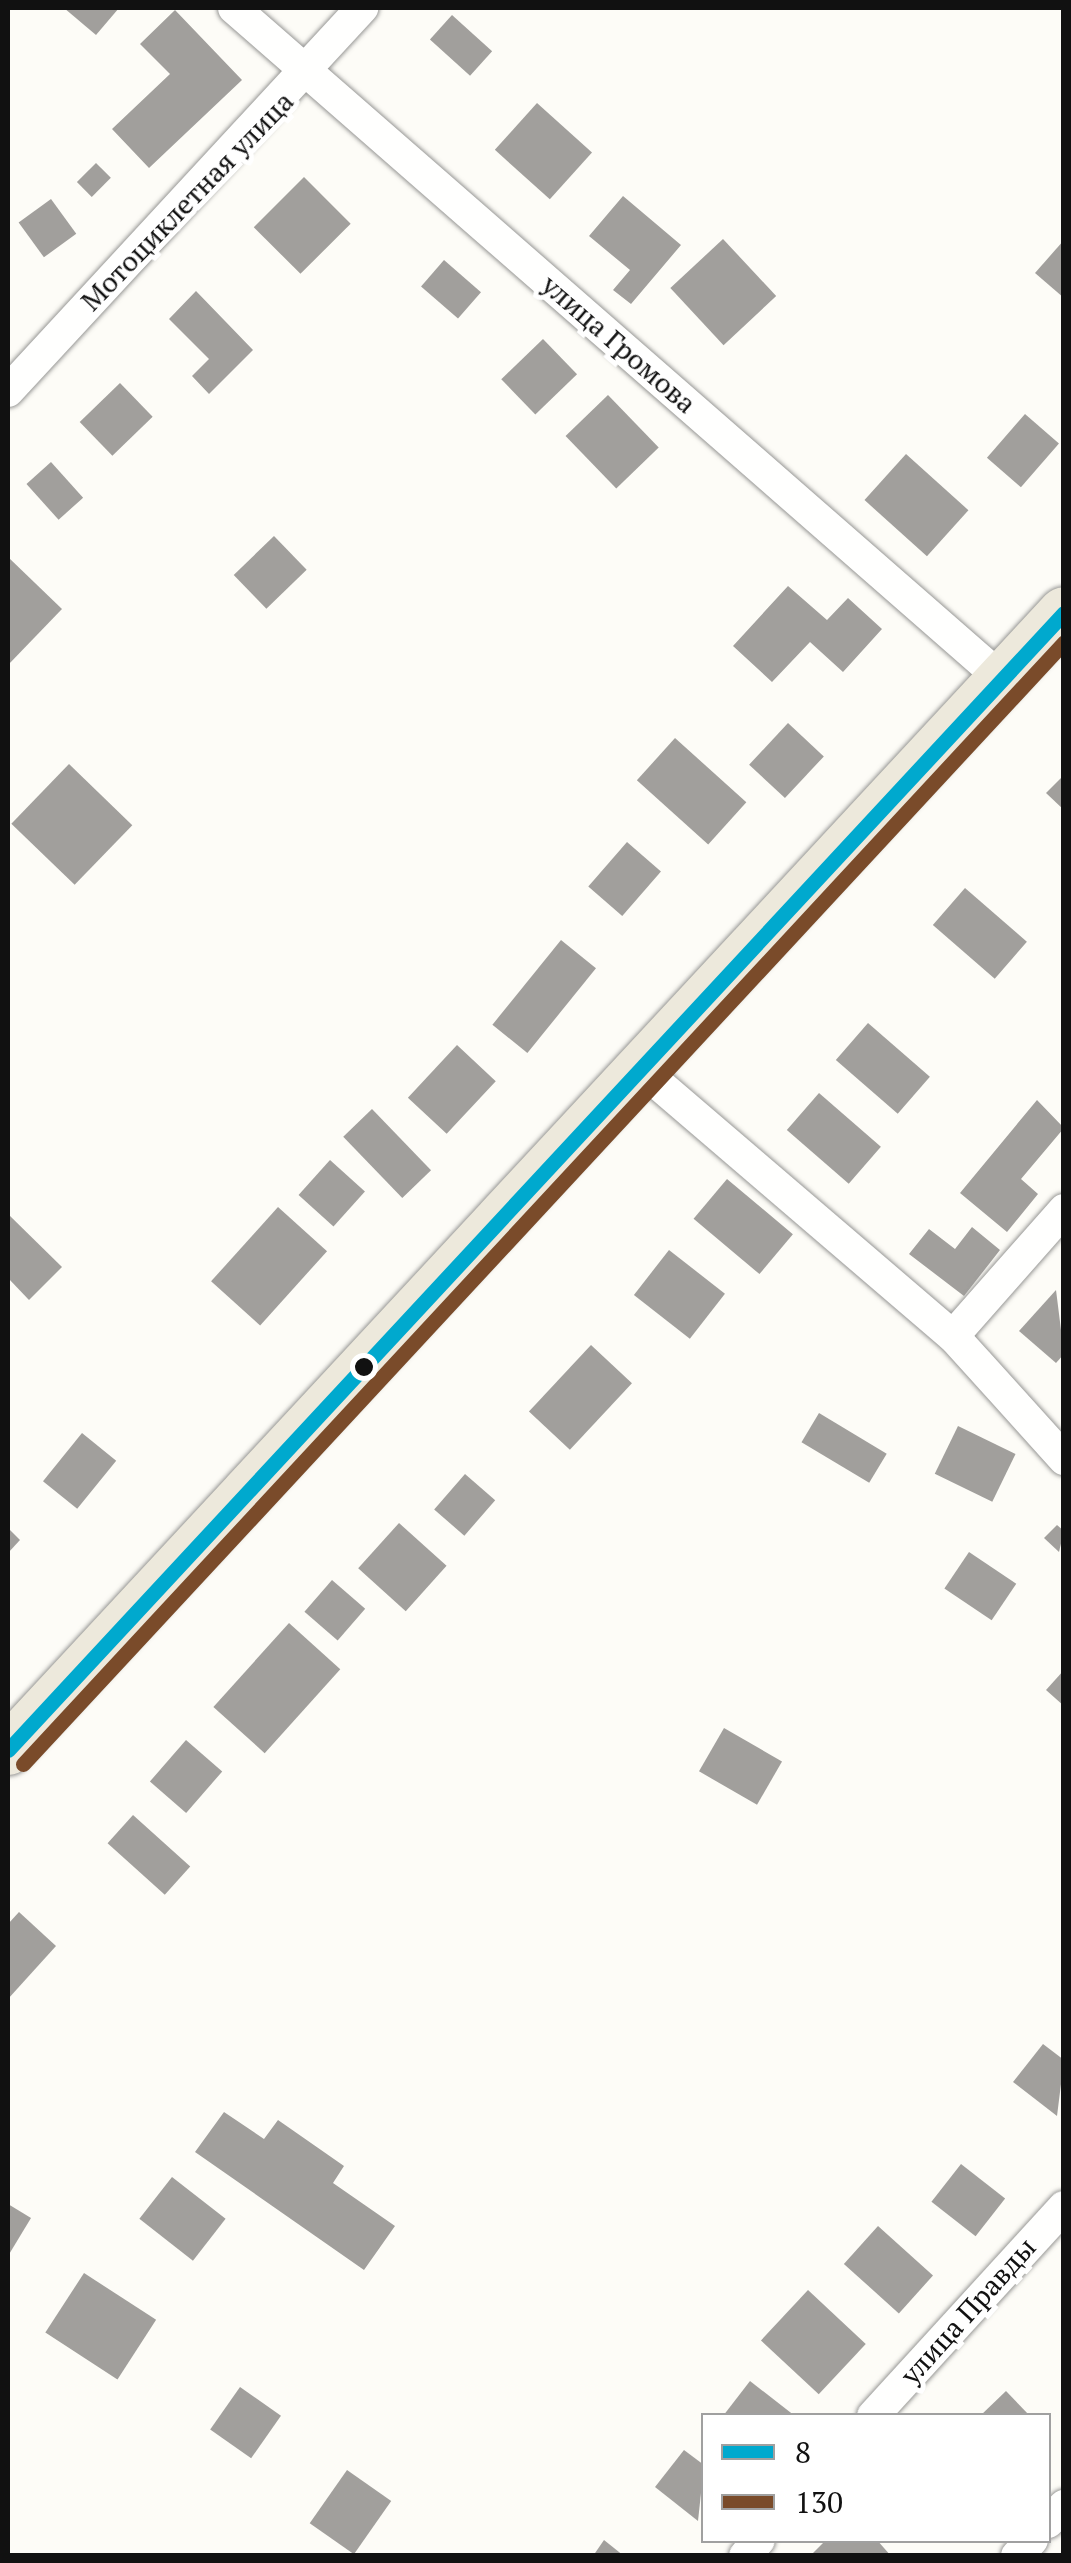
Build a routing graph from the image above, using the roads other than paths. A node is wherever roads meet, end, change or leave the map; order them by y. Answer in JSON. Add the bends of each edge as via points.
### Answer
{"nodes":[{"id":1,"x":234,"y":8,"type":"edge"},
{"id":2,"x":362,"y":8,"type":"edge"},
{"id":3,"x":310,"y":73,"type":"junction"},
{"id":4,"x":8,"y":391,"type":"edge"},
{"id":5,"x":1064,"y":612,"type":"edge"},
{"id":6,"x":1003,"y":680,"type":"junction"},
{"id":7,"x":641,"y":1069,"type":"junction"},
{"id":8,"x":1064,"y":1210,"type":"edge"},
{"id":9,"x":952,"y":1336,"type":"junction"},
{"id":10,"x":1064,"y":1460,"type":"edge"},
{"id":11,"x":8,"y":1750,"type":"edge"},
{"id":12,"x":1064,"y":2208,"type":"edge"},
{"id":13,"x":876,"y":2413,"type":"edge"}],
"edges":[{"from":1,"to":3,"type":"street","name":"улица Громова"},
{"from":2,"to":3,"type":"street","name":"Мотоциклетная улица"},
{"from":3,"to":4,"type":"street","name":"Мотоциклетная улица"},
{"from":3,"to":6,"type":"street","name":"улица Громова"},
{"from":5,"to":6,"type":"main road"},
{"from":6,"to":7,"type":"main road"},
{"from":7,"to":9,"type":"street"},
{"from":7,"to":11,"type":"main road"},
{"from":8,"to":9,"type":"street"},
{"from":9,"to":10,"type":"street"},
{"from":12,"to":13,"type":"street","name":"улица Правды"}]}
